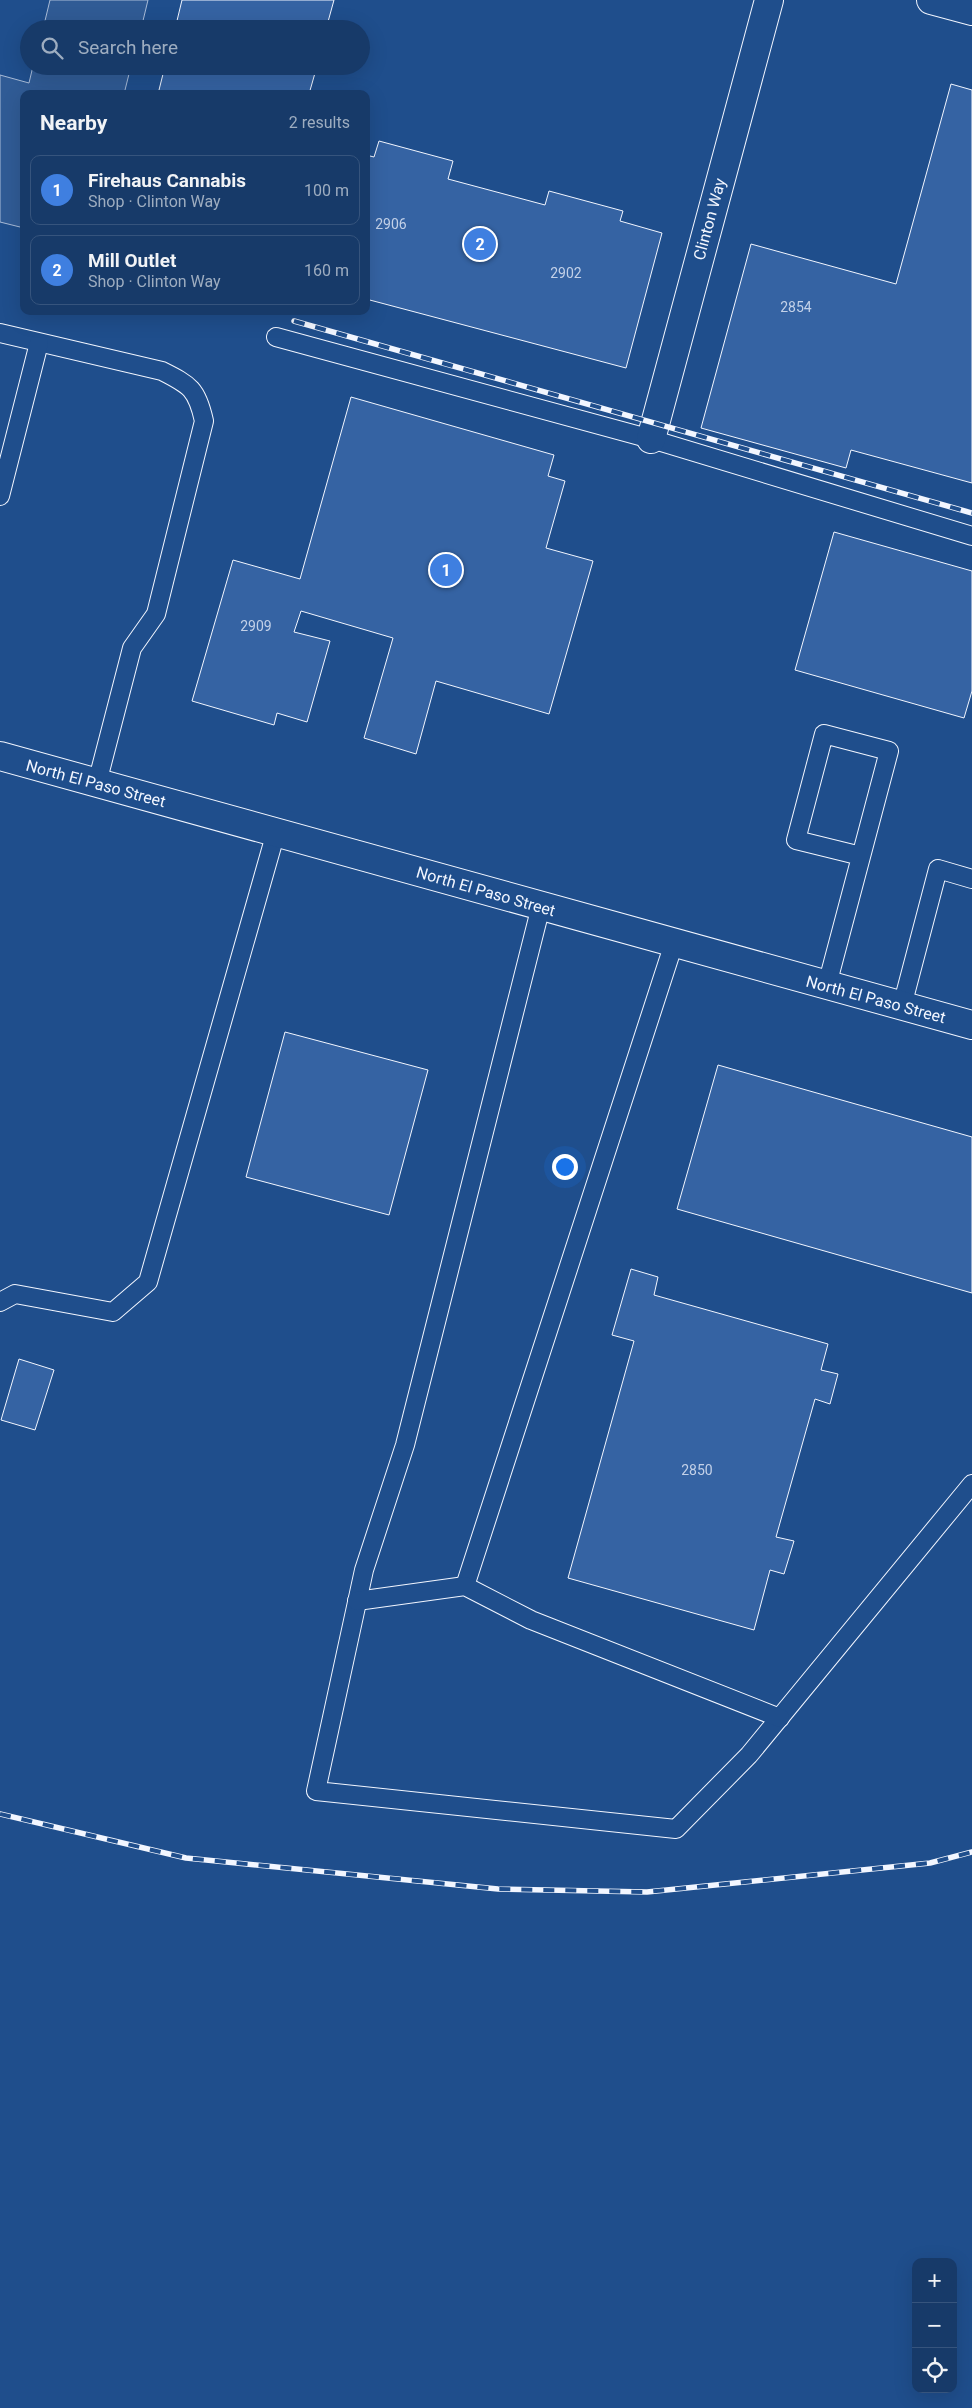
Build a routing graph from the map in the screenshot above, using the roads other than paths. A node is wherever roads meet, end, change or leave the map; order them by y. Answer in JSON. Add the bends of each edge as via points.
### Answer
{"nodes":[{"id":1,"x":768,"y":0,"type":"edge"},
{"id":2,"x":931,"y":0,"type":"edge"},
{"id":3,"x":972,"y":11,"type":"edge"},
{"id":4,"x":0,"y":333,"type":"edge"},
{"id":5,"x":276,"y":337,"type":"dead end"},
{"id":6,"x":40,"y":342,"type":"junction"},
{"id":7,"x":651,"y":439,"type":"junction"},
{"id":8,"x":0,"y":496,"type":"edge"},
{"id":9,"x":972,"y":536,"type":"edge"},
{"id":10,"x":0,"y":756,"type":"edge"},
{"id":11,"x":97,"y":783,"type":"junction"},
{"id":12,"x":276,"y":832,"type":"junction"},
{"id":13,"x":861,"y":856,"type":"junction"},
{"id":14,"x":972,"y":878,"type":"edge"},
{"id":15,"x":541,"y":906,"type":"junction"},
{"id":16,"x":674,"y":943,"type":"junction"},
{"id":17,"x":827,"y":985,"type":"junction"},
{"id":18,"x":902,"y":1006,"type":"junction"},
{"id":19,"x":972,"y":1025,"type":"edge"},
{"id":20,"x":0,"y":1302,"type":"edge"},
{"id":21,"x":972,"y":1484,"type":"edge"},
{"id":22,"x":465,"y":1586,"type":"junction"},
{"id":23,"x":357,"y":1600,"type":"junction"},
{"id":24,"x":780,"y":1718,"type":"junction"}],
"edges":[{"from":1,"to":7,"type":"street","name":"Clinton Way"},
{"from":2,"to":3,"type":"street"},
{"from":4,"to":6,"type":"lane"},
{"from":5,"to":7,"type":"lane"},
{"from":6,"to":8,"type":"lane"},
{"from":6,"to":11,"type":"lane","via":[[162,371],[186,383],[200,401],[204,421],[156,614],[132,648]]},
{"from":7,"to":9,"type":"lane"},
{"from":10,"to":11,"type":"street","name":"North El Paso Street"},
{"from":11,"to":12,"type":"street","name":"North El Paso Street"},
{"from":12,"to":15,"type":"street","name":"North El Paso Street"},
{"from":12,"to":20,"type":"lane","via":[[148,1282],[113,1312],[15,1294]]},
{"from":13,"to":13,"type":"lane","via":[[889,752],[824,734],[796,840]]},
{"from":13,"to":17,"type":"lane"},
{"from":14,"to":18,"type":"lane","via":[[938,869]]},
{"from":15,"to":16,"type":"street","name":"North El Paso Street"},
{"from":15,"to":23,"type":"lane","via":[[405,1445]]},
{"from":16,"to":17,"type":"street","name":"North El Paso Street"},
{"from":16,"to":22,"type":"lane"},
{"from":17,"to":18,"type":"street","name":"North El Paso Street"},
{"from":18,"to":19,"type":"street","name":"North El Paso Street"},
{"from":21,"to":24,"type":"lane"},
{"from":22,"to":23,"type":"lane"},
{"from":22,"to":24,"type":"lane","via":[[531,1620]]},
{"from":23,"to":24,"type":"lane","via":[[316,1790],[676,1829],[749,1755]]}]}
